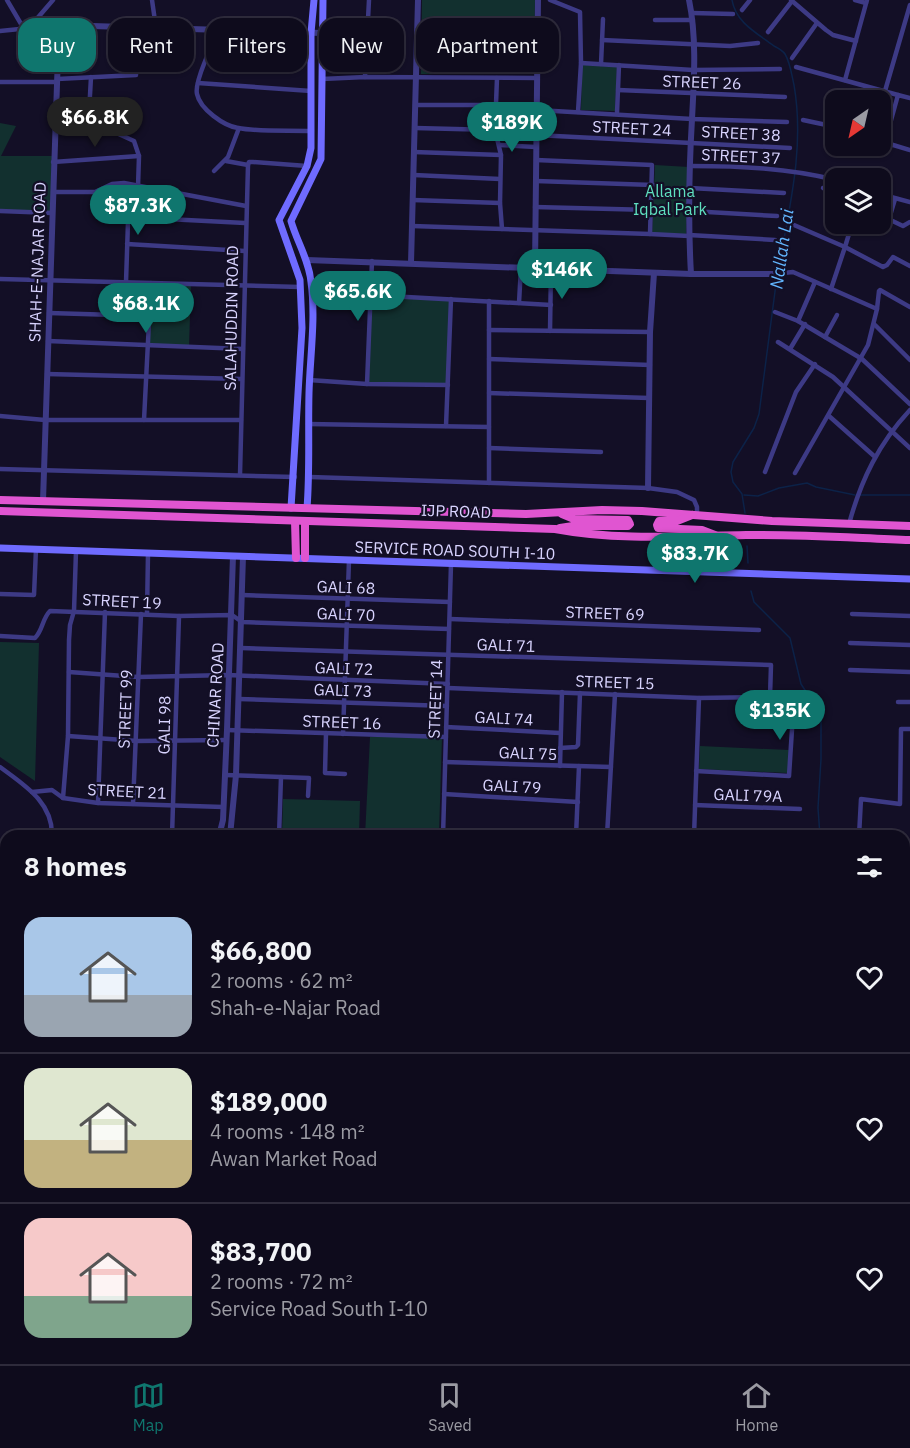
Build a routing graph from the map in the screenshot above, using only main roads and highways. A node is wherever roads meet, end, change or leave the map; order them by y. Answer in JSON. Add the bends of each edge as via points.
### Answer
{"nodes":[{"id":1,"x":314,"y":0,"type":"edge"},
{"id":2,"x":323,"y":0,"type":"edge"},
{"id":3,"x":309,"y":473,"type":"junction"},
{"id":4,"x":294,"y":477,"type":"junction"},
{"id":5,"x":309,"y":486,"type":"junction"},
{"id":6,"x":0,"y":500,"type":"edge"},
{"id":7,"x":291,"y":508,"type":"junction"},
{"id":8,"x":307,"y":508,"type":"junction"},
{"id":9,"x":0,"y":511,"type":"edge"},
{"id":10,"x":558,"y":513,"type":"junction"},
{"id":11,"x":697,"y":514,"type":"junction"},
{"id":12,"x":295,"y":521,"type":"junction"},
{"id":13,"x":305,"y":521,"type":"junction"},
{"id":14,"x":910,"y":526,"type":"edge"},
{"id":15,"x":555,"y":529,"type":"junction"},
{"id":16,"x":718,"y":537,"type":"junction"},
{"id":17,"x":910,"y":540,"type":"edge"},
{"id":18,"x":0,"y":548,"type":"edge"},
{"id":19,"x":300,"y":558,"type":"junction"},
{"id":20,"x":910,"y":579,"type":"edge"}],
"edges":[{"from":1,"to":4,"type":"main road","via":[[311,148],[307,166],[279,220],[300,287],[302,328]]},
{"from":2,"to":3,"type":"main road","via":[[321,159],[291,221],[307,260],[313,303]]},
{"from":3,"to":4,"type":"main road"},
{"from":3,"to":5,"type":"main road"},
{"from":4,"to":5,"type":"main road"},
{"from":4,"to":7,"type":"main road"},
{"from":5,"to":8,"type":"main road"},
{"from":6,"to":7,"type":"highway","name":"IJP ROAD"},
{"from":7,"to":8,"type":"highway","name":"IJP ROAD"},
{"from":8,"to":10,"type":"highway","name":"IJP ROAD"},
{"from":9,"to":12,"type":"highway","name":"IJP ROAD"},
{"from":10,"to":11,"type":"highway","name":"IJP ROAD","via":[[602,510]]},
{"from":10,"to":15,"type":"highway","via":[[574,519],[628,520],[630,524]]},
{"from":11,"to":14,"type":"highway","name":"IJP ROAD"},
{"from":11,"to":16,"type":"highway","via":[[677,521],[658,521],[657,525],[702,530]]},
{"from":12,"to":13,"type":"highway","name":"IJP ROAD"},
{"from":12,"to":19,"type":"highway"},
{"from":13,"to":15,"type":"highway","name":"IJP ROAD"},
{"from":13,"to":19,"type":"highway"},
{"from":15,"to":16,"type":"highway","name":"IJP ROAD","via":[[603,536]]},
{"from":16,"to":17,"type":"highway","name":"IJP ROAD"},
{"from":18,"to":19,"type":"main road","name":"SERVICE ROAD SOUTH I-10"},
{"from":19,"to":20,"type":"main road","name":"SERVICE ROAD SOUTH I-10"}]}
